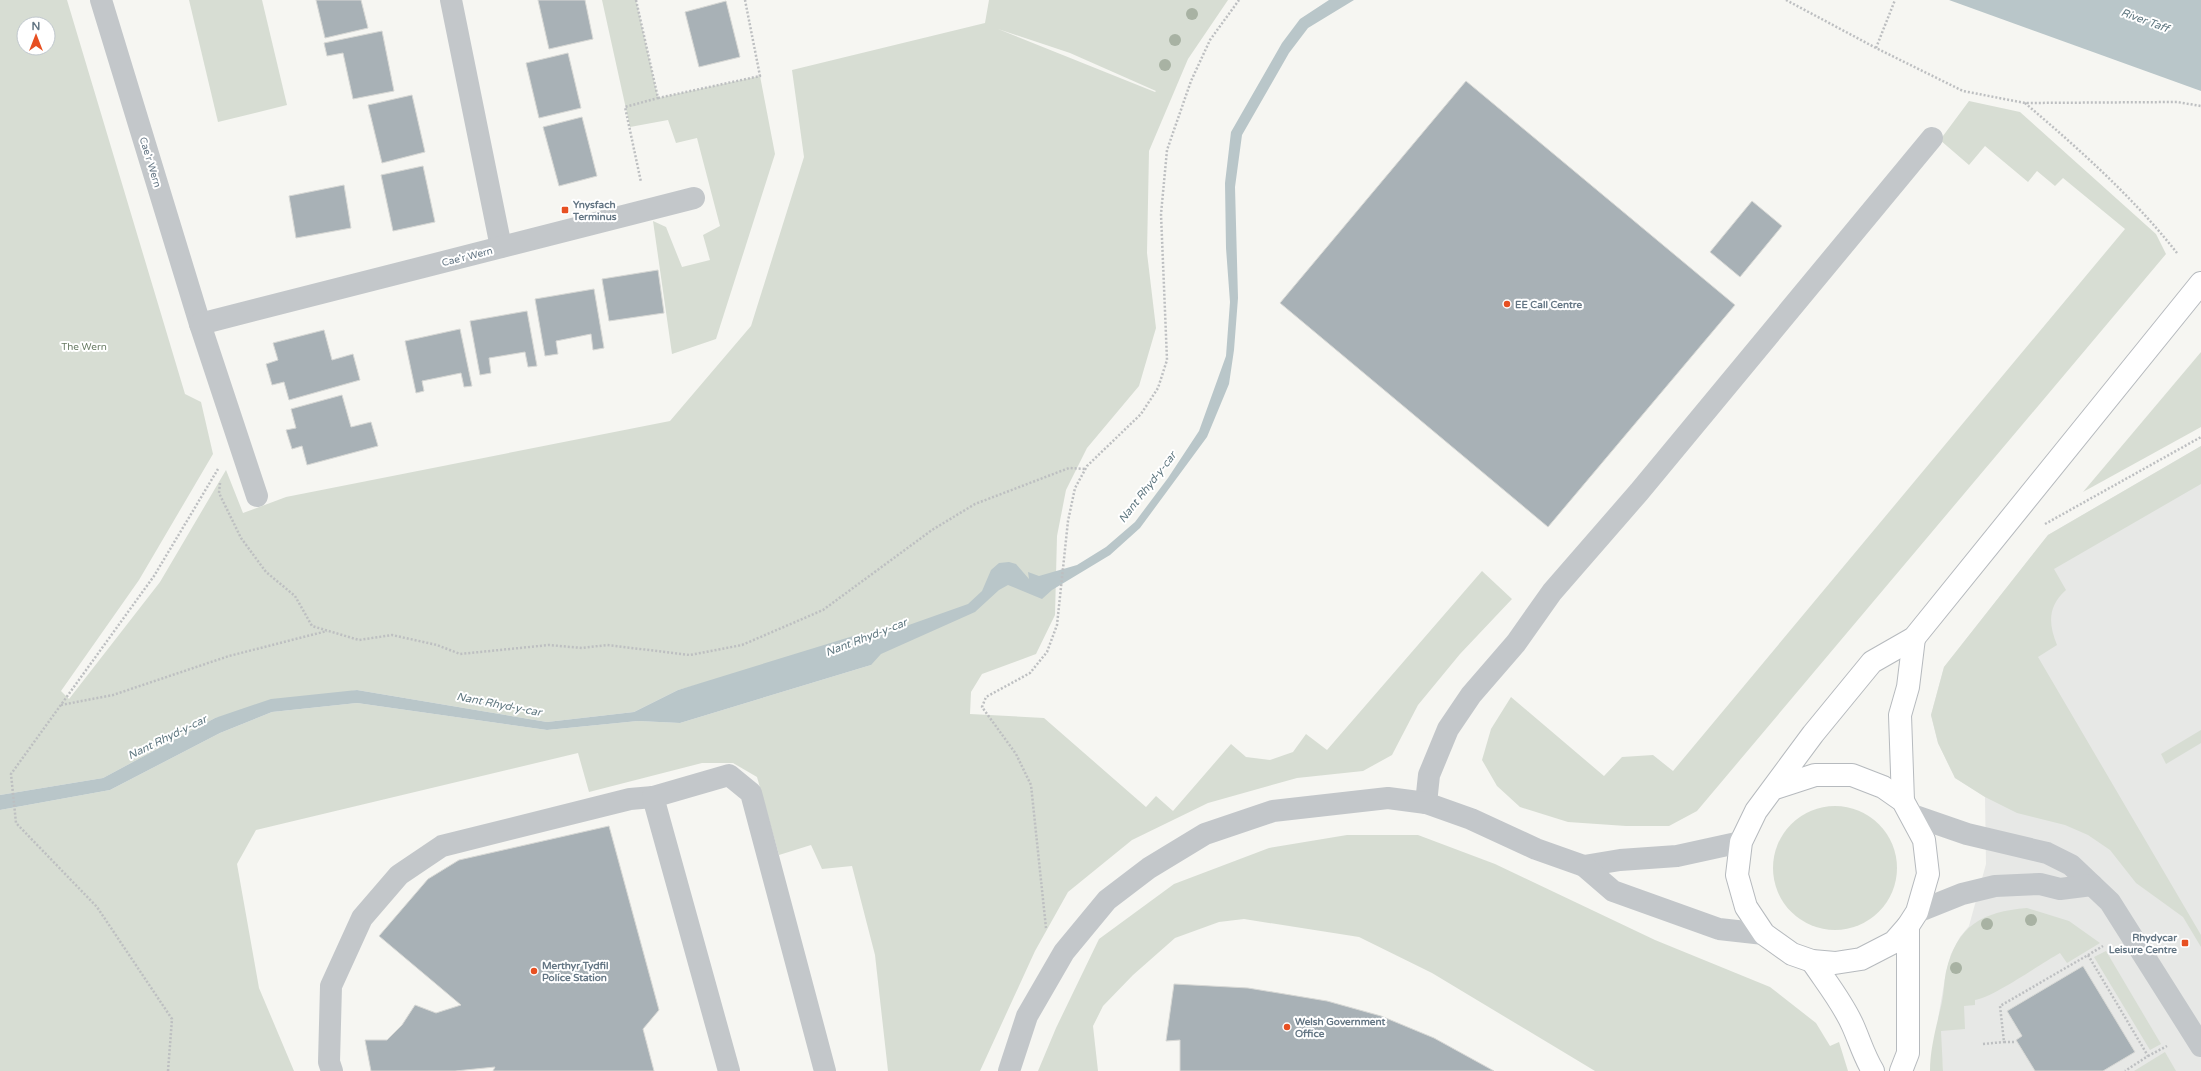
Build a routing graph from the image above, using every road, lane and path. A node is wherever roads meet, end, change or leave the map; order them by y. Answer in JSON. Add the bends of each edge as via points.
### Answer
{"nodes":[{"id":1,"x":101,"y":0,"type":"edge"},
{"id":2,"x":451,"y":0,"type":"edge"},
{"id":3,"x":636,"y":0,"type":"edge"},
{"id":4,"x":745,"y":0,"type":"edge"},
{"id":5,"x":1239,"y":0,"type":"edge"},
{"id":6,"x":1786,"y":0,"type":"edge"},
{"id":7,"x":1895,"y":0,"type":"edge"},
{"id":8,"x":1876,"y":48,"type":"junction"},
{"id":9,"x":658,"y":98,"type":"junction"},
{"id":10,"x":2025,"y":103,"type":"junction"},
{"id":11,"x":2201,"y":106,"type":"edge"},
{"id":12,"x":1932,"y":138,"type":"dead end"},
{"id":13,"x":694,"y":198,"type":"dead end"},
{"id":14,"x":647,"y":210,"type":"junction"},
{"id":15,"x":501,"y":247,"type":"junction"},
{"id":16,"x":2177,"y":253,"type":"dead end"},
{"id":17,"x":2201,"y":283,"type":"edge"},
{"id":18,"x":200,"y":324,"type":"junction"},
{"id":19,"x":2201,"y":437,"type":"edge"},
{"id":20,"x":232,"y":455,"type":"junction"},
{"id":21,"x":1085,"y":469,"type":"junction"},
{"id":22,"x":222,"y":472,"type":"dead end"},
{"id":23,"x":221,"y":479,"type":"dead end"},
{"id":24,"x":256,"y":496,"type":"dead end"},
{"id":25,"x":2045,"y":524,"type":"dead end"},
{"id":26,"x":328,"y":631,"type":"junction"},
{"id":27,"x":1914,"y":638,"type":"junction"},
{"id":28,"x":60,"y":706,"type":"junction"},
{"id":29,"x":1775,"y":788,"type":"junction"},
{"id":30,"x":653,"y":797,"type":"junction"},
{"id":31,"x":1426,"y":803,"type":"junction"},
{"id":32,"x":1908,"y":808,"type":"junction"},
{"id":33,"x":1741,"y":842,"type":"junction"},
{"id":34,"x":1584,"y":866,"type":"junction"},
{"id":35,"x":2092,"y":886,"type":"junction"},
{"id":36,"x":1913,"y":919,"type":"junction"},
{"id":37,"x":1764,"y":934,"type":"junction"},
{"id":38,"x":2107,"y":944,"type":"dead end"},
{"id":39,"x":1064,"y":952,"type":"junction"},
{"id":40,"x":2088,"y":955,"type":"junction"},
{"id":41,"x":1812,"y":961,"type":"junction"},
{"id":42,"x":2004,"y":1042,"type":"junction"},
{"id":43,"x":2014,"y":1042,"type":"dead end"},
{"id":44,"x":1983,"y":1044,"type":"dead end"},
{"id":45,"x":2169,"y":1045,"type":"dead end"},
{"id":46,"x":2201,"y":1046,"type":"edge"},
{"id":47,"x":2148,"y":1056,"type":"junction"},
{"id":48,"x":168,"y":1071,"type":"edge"},
{"id":49,"x":332,"y":1071,"type":"edge"},
{"id":50,"x":729,"y":1071,"type":"edge"},
{"id":51,"x":825,"y":1071,"type":"edge"},
{"id":52,"x":1009,"y":1071,"type":"edge"},
{"id":53,"x":1873,"y":1071,"type":"edge"},
{"id":54,"x":1901,"y":1071,"type":"edge"},
{"id":55,"x":2125,"y":1071,"type":"edge"}],
"edges":[{"from":1,"to":18,"type":"street","name":"Cae'r Wern"},
{"from":2,"to":15,"type":"street","name":"Cae'r Wern"},
{"from":3,"to":9,"type":"path"},
{"from":4,"to":9,"type":"path","via":[[760,76]]},
{"from":5,"to":21,"type":"path","via":[[1210,40],[1167,150],[1161,214],[1167,360],[1158,388],[1140,414]]},
{"from":6,"to":8,"type":"path"},
{"from":7,"to":8,"type":"path"},
{"from":8,"to":10,"type":"path","via":[[1963,91]]},
{"from":9,"to":14,"type":"path","via":[[625,107]]},
{"from":10,"to":11,"type":"path","via":[[2177,102]]},
{"from":10,"to":16,"type":"path","via":[[2080,150],[2160,231]]},
{"from":12,"to":31,"type":"street","via":[[1639,492],[1552,592],[1516,642],[1471,695],[1448,729],[1429,775]]},
{"from":13,"to":14,"type":"street","name":"Cae'r Wern"},
{"from":14,"to":15,"type":"street","name":"Cae'r Wern"},
{"from":15,"to":18,"type":"street","name":"Cae'r Wern"},
{"from":17,"to":27,"type":"main road"},
{"from":18,"to":20,"type":"street","name":"Cae'r Wern"},
{"from":19,"to":25,"type":"path"},
{"from":20,"to":22,"type":"path"},
{"from":20,"to":24,"type":"street","name":"Cae'r Wern"},
{"from":20,"to":28,"type":"path","via":[[154,576]]},
{"from":21,"to":26,"type":"path","via":[[1069,468],[975,504],[932,530],[823,610],[742,645],[690,655],[607,645],[582,648],[549,645],[460,654],[437,645],[392,635],[359,640]]},
{"from":21,"to":39,"type":"path","via":[[1074,488],[1057,624],[1047,652],[1030,673],[986,696],[982,707],[1016,754],[1031,785],[1046,928]]},
{"from":23,"to":26,"type":"path","via":[[219,493],[241,538],[266,572],[295,596],[312,626]]},
{"from":26,"to":28,"type":"path","via":[[229,656],[113,695]]},
{"from":27,"to":29,"type":"main road","via":[[1872,662],[1813,734]]},
{"from":27,"to":32,"type":"main road","via":[[1908,687],[1900,715]]},
{"from":28,"to":48,"type":"path","via":[[11,774],[16,823],[97,907],[172,1019]]},
{"from":29,"to":32,"type":"main road","via":[[1815,775],[1852,775],[1883,787]]},
{"from":29,"to":33,"type":"main road","via":[[1756,811]]},
{"from":30,"to":49,"type":"street","via":[[630,799],[442,846],[399,875],[362,918],[331,986],[329,1062]]},
{"from":30,"to":50,"type":"street"},
{"from":30,"to":51,"type":"street","via":[[729,775],[751,793]]},
{"from":31,"to":34,"type":"street","via":[[1471,819],[1536,850]]},
{"from":31,"to":39,"type":"street","via":[[1388,798],[1273,811],[1206,834],[1149,868],[1107,900]]},
{"from":32,"to":35,"type":"street","via":[[1967,834],[2046,853],[2071,865]]},
{"from":32,"to":36,"type":"main road","via":[[1924,840],[1928,874]]},
{"from":33,"to":34,"type":"street","via":[[1678,856],[1620,860]]},
{"from":33,"to":37,"type":"main road","via":[[1737,875],[1746,907]]},
{"from":34,"to":37,"type":"street","via":[[1612,891],[1719,929]]},
{"from":35,"to":36,"type":"street","via":[[2060,889],[2040,884],[1995,886],[1962,894]]},
{"from":35,"to":46,"type":"street","via":[[2110,902]]},
{"from":36,"to":41,"type":"main road","via":[[1894,942],[1861,959],[1835,963]]},
{"from":36,"to":54,"type":"main road","via":[[1908,1053]]},
{"from":37,"to":41,"type":"main road","via":[[1792,954]]},
{"from":38,"to":40,"type":"path"},
{"from":39,"to":52,"type":"street","via":[[1027,1016]]},
{"from":40,"to":42,"type":"path","via":[[2000,1006]]},
{"from":40,"to":47,"type":"path"},
{"from":41,"to":53,"type":"main road","via":[[1853,1026],[1864,1057]]},
{"from":42,"to":43,"type":"path"},
{"from":42,"to":44,"type":"path"},
{"from":45,"to":47,"type":"path"},
{"from":47,"to":55,"type":"path"}]}
